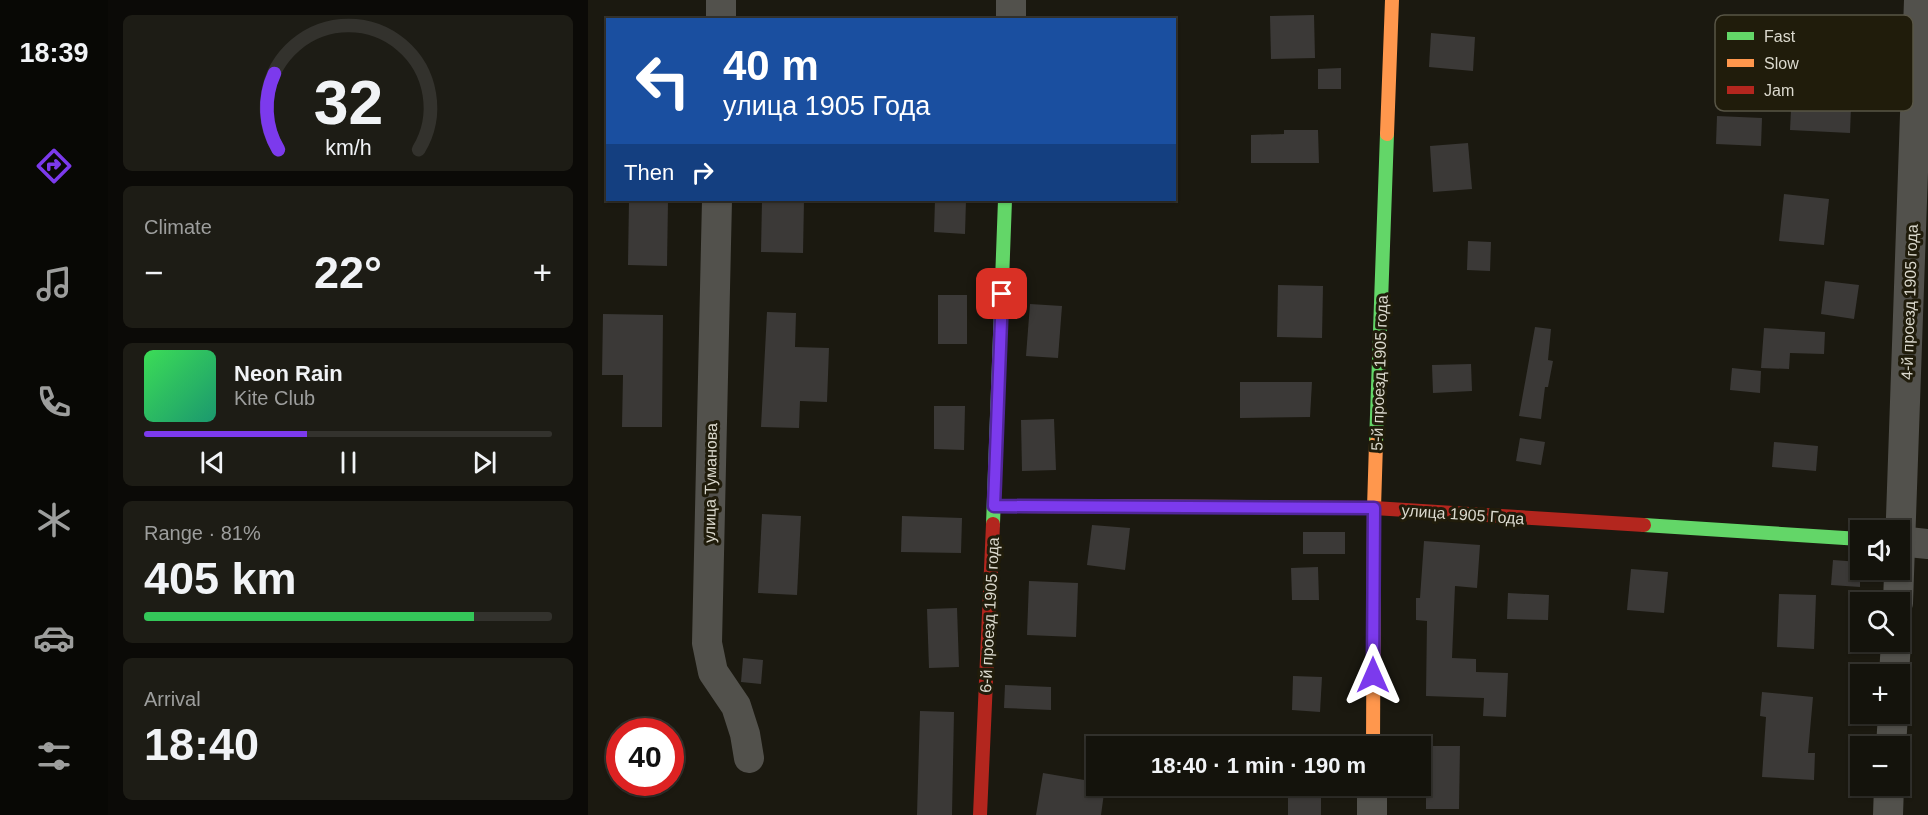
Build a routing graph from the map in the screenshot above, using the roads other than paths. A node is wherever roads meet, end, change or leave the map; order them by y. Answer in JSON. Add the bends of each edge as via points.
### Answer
{"nodes":[{"id":1,"x":721,"y":0,"type":"edge"},
{"id":2,"x":1011,"y":0,"type":"edge"},
{"id":3,"x":1392,"y":0,"type":"edge"},
{"id":4,"x":1920,"y":0,"type":"edge"},
{"id":5,"x":721,"y":18,"type":"edge"},
{"id":6,"x":1011,"y":18,"type":"edge"},
{"id":7,"x":717,"y":201,"type":"edge"},
{"id":8,"x":1005,"y":201,"type":"edge"},
{"id":9,"x":994,"y":506,"type":"junction"},
{"id":10,"x":1374,"y":508,"type":"junction"},
{"id":11,"x":1909,"y":520,"type":"edge"},
{"id":12,"x":1850,"y":537,"type":"edge"},
{"id":13,"x":1372,"y":736,"type":"edge"},
{"id":14,"x":749,"y":758,"type":"dead end"},
{"id":15,"x":1372,"y":796,"type":"edge"},
{"id":16,"x":1889,"y":796,"type":"edge"},
{"id":17,"x":980,"y":815,"type":"edge"},
{"id":18,"x":1372,"y":815,"type":"edge"},
{"id":19,"x":1888,"y":815,"type":"edge"}],
"edges":[{"from":1,"to":5,"type":"street"},
{"from":2,"to":6,"type":"street"},
{"from":3,"to":10,"type":"street","name":"5-й проезд 1905 года"},
{"from":4,"to":11,"type":"street","name":"4-й проезд 1905 года"},
{"from":7,"to":14,"type":"street","name":"улица Туманова","via":[[707,643],[713,672],[736,706]]},
{"from":8,"to":9,"type":"street","name":"6-й проезд 1905 года"},
{"from":9,"to":10,"type":"street","name":"улица 1905 Года"},
{"from":9,"to":17,"type":"street","name":"6-й проезд 1905 года"},
{"from":10,"to":12,"type":"street","name":"улица 1905 Года"},
{"from":10,"to":13,"type":"street","name":"5-й проезд 1905 года"},
{"from":15,"to":18,"type":"street"},
{"from":16,"to":19,"type":"street"}]}
